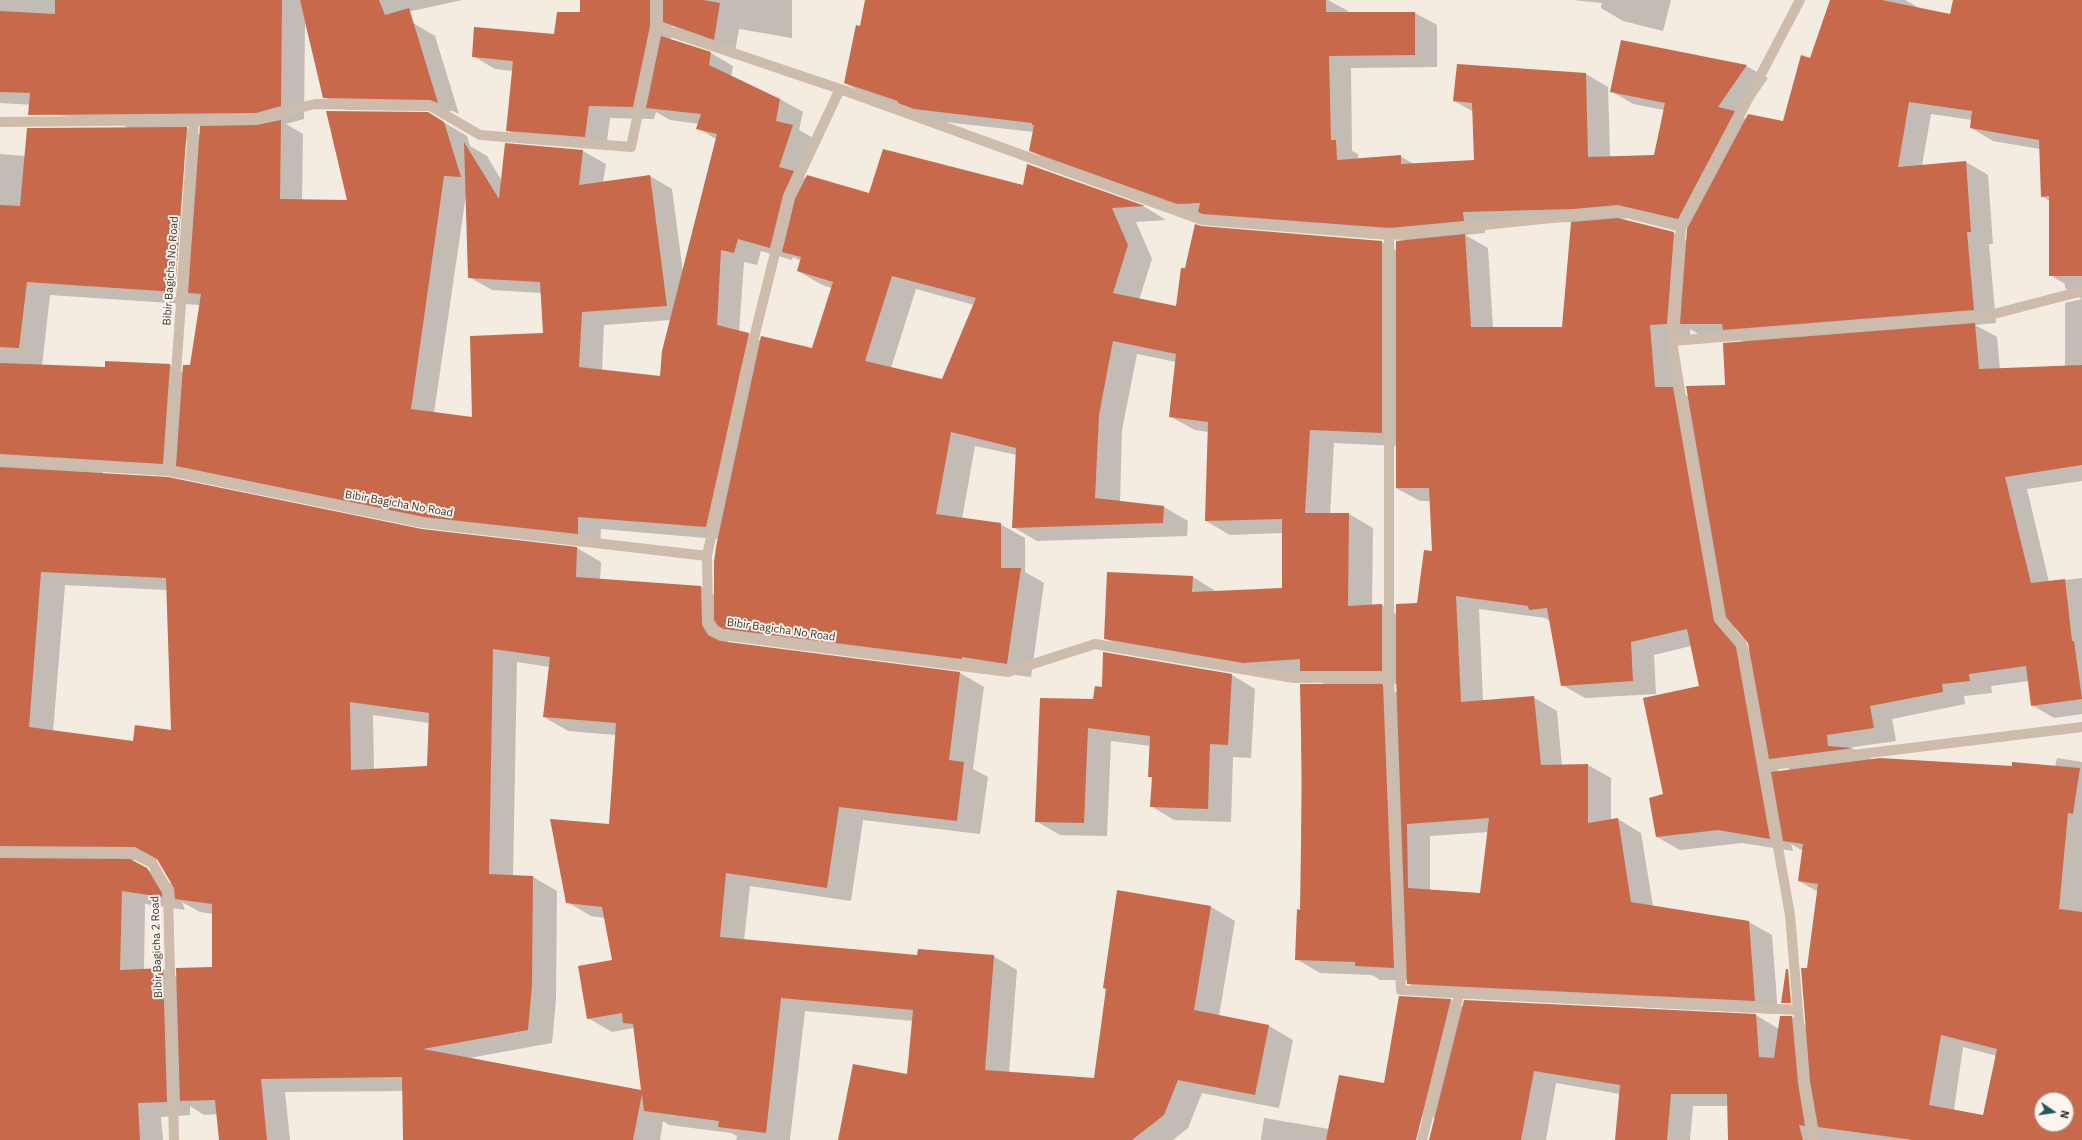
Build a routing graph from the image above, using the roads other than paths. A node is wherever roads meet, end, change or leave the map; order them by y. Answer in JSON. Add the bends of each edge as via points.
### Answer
{"nodes":[{"id":1,"x":657,"y":0,"type":"edge"},
{"id":2,"x":1800,"y":0,"type":"edge"},
{"id":3,"x":656,"y":27,"type":"junction"},
{"id":4,"x":840,"y":89,"type":"junction"},
{"id":5,"x":194,"y":120,"type":"junction"},
{"id":6,"x":0,"y":122,"type":"edge"},
{"id":7,"x":1681,"y":227,"type":"junction"},
{"id":8,"x":1389,"y":235,"type":"junction"},
{"id":9,"x":2082,"y":291,"type":"edge"},
{"id":10,"x":1672,"y":341,"type":"junction"},
{"id":11,"x":0,"y":460,"type":"edge"},
{"id":12,"x":169,"y":471,"type":"junction"},
{"id":13,"x":707,"y":556,"type":"junction"},
{"id":14,"x":1389,"y":677,"type":"junction"},
{"id":15,"x":2082,"y":727,"type":"edge"},
{"id":16,"x":1763,"y":766,"type":"junction"},
{"id":17,"x":0,"y":852,"type":"edge"},
{"id":18,"x":1459,"y":994,"type":"junction"},
{"id":19,"x":1798,"y":1010,"type":"junction"},
{"id":20,"x":174,"y":1140,"type":"edge"},
{"id":21,"x":1422,"y":1140,"type":"edge"},
{"id":22,"x":1814,"y":1140,"type":"edge"}],
"edges":[{"from":1,"to":3,"type":"street"},
{"from":2,"to":7,"type":"street"},
{"from":3,"to":4,"type":"street"},
{"from":3,"to":5,"type":"street","via":[[631,147],[480,135],[430,106],[315,104],[257,119]]},
{"from":4,"to":8,"type":"street","via":[[1202,220]]},
{"from":4,"to":13,"type":"street","via":[[789,197],[745,374]]},
{"from":5,"to":6,"type":"street"},
{"from":5,"to":12,"type":"street","name":"Bibir Bagicha No Road"},
{"from":7,"to":8,"type":"street","via":[[1618,211]]},
{"from":7,"to":10,"type":"street"},
{"from":8,"to":14,"type":"street"},
{"from":9,"to":10,"type":"street","via":[[1986,316]]},
{"from":10,"to":16,"type":"street","via":[[1720,620],[1742,644]]},
{"from":11,"to":12,"type":"street"},
{"from":12,"to":13,"type":"street","name":"Bibir Bagicha No Road","via":[[423,523]]},
{"from":13,"to":14,"type":"street","name":"Bibir Bagicha No Road","via":[[708,622],[713,631],[722,635],[1008,672],[1095,644],[1294,678]]},
{"from":14,"to":18,"type":"street","via":[[1401,990]]},
{"from":15,"to":16,"type":"street"},
{"from":16,"to":19,"type":"street","via":[[1790,915]]},
{"from":17,"to":20,"type":"street","name":"Bibir Bagicha 2 Road","via":[[132,853],[152,862],[168,891]]},
{"from":18,"to":19,"type":"street"},
{"from":18,"to":21,"type":"street"},
{"from":19,"to":22,"type":"street","via":[[1804,1082]]}]}
